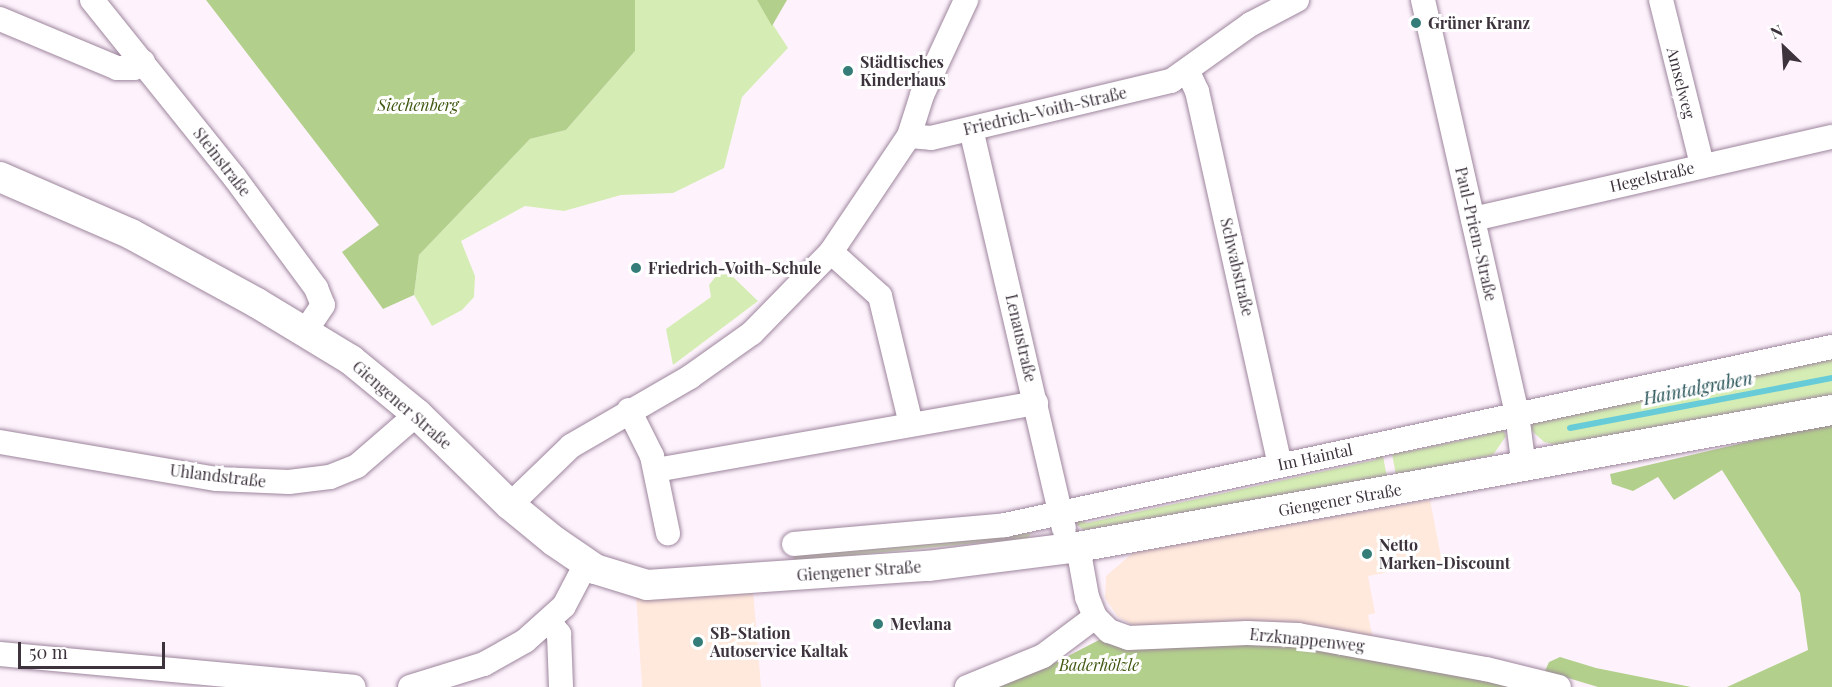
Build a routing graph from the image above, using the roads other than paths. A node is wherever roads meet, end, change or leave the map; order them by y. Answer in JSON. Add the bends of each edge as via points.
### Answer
{"nodes":[{"id":1,"x":92,"y":0,"type":"edge"},
{"id":2,"x":966,"y":0,"type":"edge"},
{"id":3,"x":1297,"y":0,"type":"edge"},
{"id":4,"x":1423,"y":0,"type":"edge"},
{"id":5,"x":1661,"y":0,"type":"edge"},
{"id":6,"x":0,"y":19,"type":"edge"},
{"id":7,"x":143,"y":62,"type":"junction"},
{"id":8,"x":1188,"y":72,"type":"junction"},
{"id":9,"x":971,"y":129,"type":"junction"},
{"id":10,"x":909,"y":136,"type":"junction"},
{"id":11,"x":1832,"y":137,"type":"edge"},
{"id":12,"x":1701,"y":165,"type":"junction"},
{"id":13,"x":0,"y":177,"type":"edge"},
{"id":14,"x":1473,"y":219,"type":"junction"},
{"id":15,"x":831,"y":252,"type":"junction"},
{"id":16,"x":305,"y":332,"type":"junction"},
{"id":17,"x":1832,"y":347,"type":"edge"},
{"id":18,"x":1036,"y":403,"type":"junction"},
{"id":19,"x":629,"y":410,"type":"junction"},
{"id":20,"x":1832,"y":410,"type":"edge"},
{"id":21,"x":417,"y":414,"type":"junction"},
{"id":22,"x":1517,"y":414,"type":"junction"},
{"id":23,"x":911,"y":424,"type":"junction"},
{"id":24,"x":0,"y":442,"type":"edge"},
{"id":25,"x":1280,"y":465,"type":"junction"},
{"id":26,"x":1524,"y":468,"type":"junction"},
{"id":27,"x":656,"y":470,"type":"junction"},
{"id":28,"x":510,"y":505,"type":"junction"},
{"id":29,"x":1061,"y":514,"type":"junction"},
{"id":30,"x":668,"y":533,"type":"dead end"},
{"id":31,"x":794,"y":544,"type":"dead end"},
{"id":32,"x":1073,"y":548,"type":"junction"},
{"id":33,"x":586,"y":564,"type":"junction"},
{"id":34,"x":1095,"y":617,"type":"junction"},
{"id":35,"x":549,"y":622,"type":"junction"},
{"id":36,"x":0,"y":654,"type":"edge"},
{"id":37,"x":353,"y":687,"type":"edge"},
{"id":38,"x":410,"y":687,"type":"edge"},
{"id":39,"x":561,"y":687,"type":"edge"},
{"id":40,"x":966,"y":687,"type":"edge"},
{"id":41,"x":1559,"y":687,"type":"edge"}],
"edges":[{"from":1,"to":7,"type":"street","name":"Steinstraße"},
{"from":2,"to":10,"type":"street","via":[[922,94]]},
{"from":3,"to":8,"type":"street","name":"Friedrich-Voith-Straße","via":[[1251,24]]},
{"from":4,"to":14,"type":"street","name":"Paul-Priem-Straße"},
{"from":5,"to":12,"type":"street","name":"Amselweg"},
{"from":6,"to":7,"type":"street","via":[[117,68],[134,68]]},
{"from":7,"to":16,"type":"street","name":"Steinstraße","via":[[320,294],[321,311]]},
{"from":8,"to":9,"type":"street","name":"Friedrich-Voith-Straße","via":[[1164,84]]},
{"from":8,"to":25,"type":"street","name":"Schwabstraße","via":[[1197,91]]},
{"from":9,"to":10,"type":"street","name":"Friedrich-Voith-Straße","via":[[924,138]]},
{"from":9,"to":18,"type":"street","name":"Lenaustraße"},
{"from":10,"to":15,"type":"street"},
{"from":11,"to":12,"type":"street","name":"Hegelstraße"},
{"from":12,"to":14,"type":"street","name":"Hegelstraße"},
{"from":13,"to":16,"type":"main road","name":"Giengener Straße","via":[[131,234]]},
{"from":14,"to":22,"type":"street","name":"Paul-Priem-Straße"},
{"from":15,"to":19,"type":"street","via":[[778,309],[734,347]]},
{"from":15,"to":23,"type":"street","via":[[880,296]]},
{"from":16,"to":21,"type":"main road","name":"Giengener Straße","via":[[367,371]]},
{"from":17,"to":22,"type":"street","name":"Im Haintal"},
{"from":18,"to":23,"type":"street"},
{"from":18,"to":29,"type":"street","name":"Lenaustraße"},
{"from":19,"to":27,"type":"street"},
{"from":19,"to":28,"type":"street","via":[[562,453]]},
{"from":20,"to":26,"type":"main road","name":"Giengener Straße"},
{"from":21,"to":24,"type":"street","name":"Uhlandstraße","via":[[357,466],[330,477],[289,482],[217,479]]},
{"from":21,"to":28,"type":"main road","name":"Giengener Straße"},
{"from":22,"to":25,"type":"street","name":"Im Haintal"},
{"from":22,"to":26,"type":"street","name":"Paul-Priem-Straße"},
{"from":23,"to":27,"type":"street"},
{"from":25,"to":29,"type":"street","name":"Im Haintal"},
{"from":26,"to":32,"type":"main road","name":"Giengener Straße"},
{"from":27,"to":30,"type":"street"},
{"from":28,"to":33,"type":"main road","name":"Giengener Straße"},
{"from":29,"to":31,"type":"street","name":"Im Haintal","via":[[1005,525]]},
{"from":29,"to":32,"type":"street","name":"Lenaustraße"},
{"from":32,"to":33,"type":"main road","name":"Giengener Straße","via":[[928,566],[657,586],[614,578]]},
{"from":32,"to":34,"type":"street"},
{"from":33,"to":35,"type":"street","via":[[571,596]]},
{"from":34,"to":40,"type":"street","via":[[1043,656]]},
{"from":34,"to":41,"type":"street","name":"Erzknappenweg","via":[[1109,631],[1128,638],[1298,635],[1486,669]]},
{"from":35,"to":38,"type":"street","via":[[484,664]]},
{"from":35,"to":39,"type":"street","via":[[559,634]]},
{"from":36,"to":37,"type":"street"}]}
